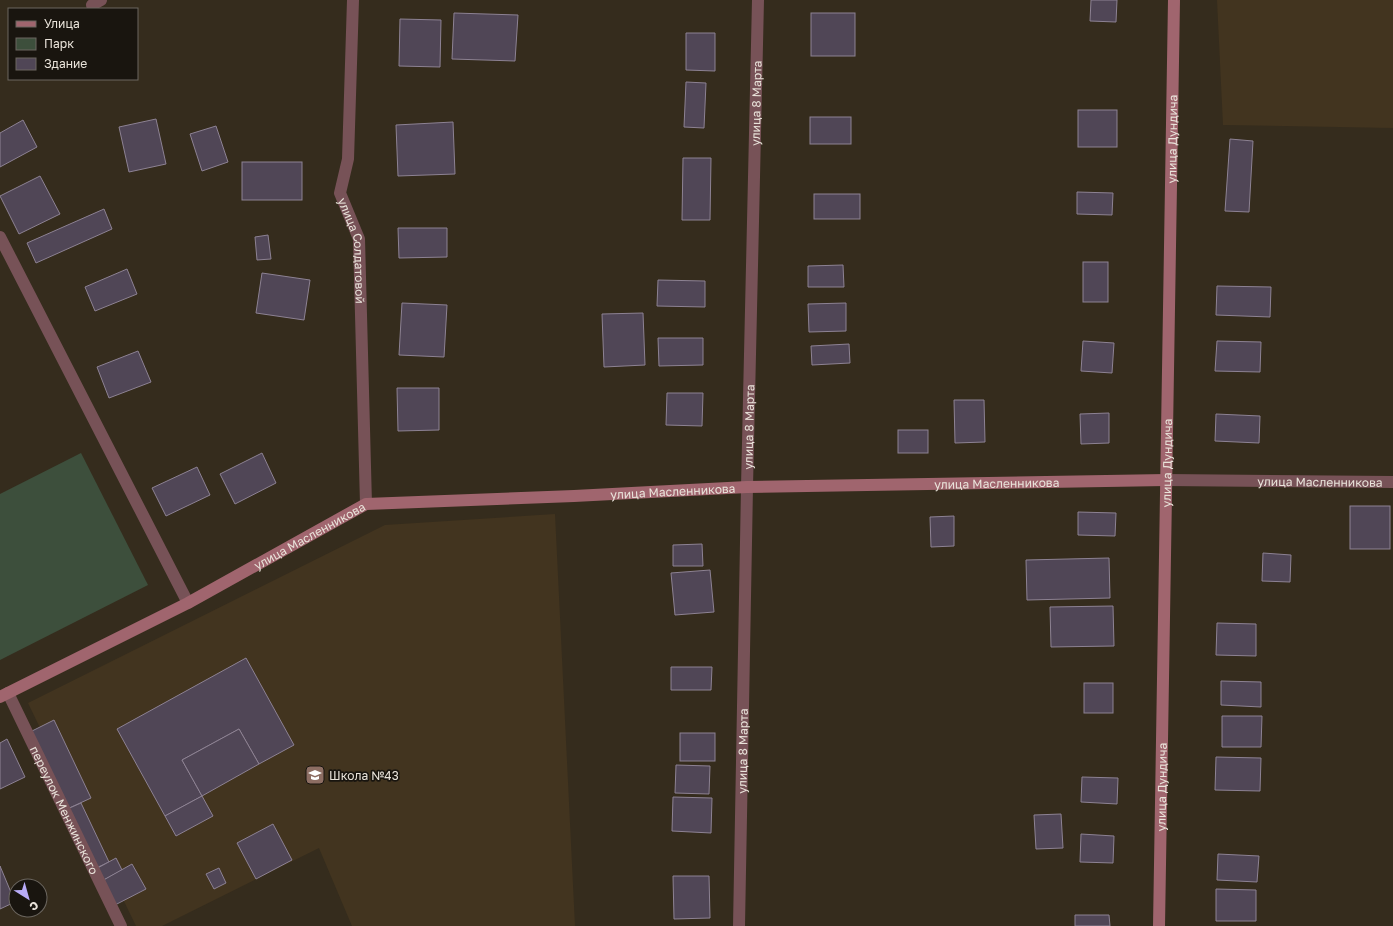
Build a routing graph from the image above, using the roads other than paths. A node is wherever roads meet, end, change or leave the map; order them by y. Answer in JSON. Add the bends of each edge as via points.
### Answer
{"nodes":[{"id":1,"x":353,"y":0,"type":"edge"},
{"id":2,"x":758,"y":0,"type":"edge"},
{"id":3,"x":1174,"y":0,"type":"edge"},
{"id":4,"x":0,"y":237,"type":"edge"},
{"id":5,"x":1166,"y":480,"type":"junction"},
{"id":6,"x":1393,"y":482,"type":"edge"},
{"id":7,"x":747,"y":487,"type":"junction"},
{"id":8,"x":366,"y":504,"type":"junction"},
{"id":9,"x":188,"y":603,"type":"junction"},
{"id":10,"x":4,"y":695,"type":"edge"},
{"id":11,"x":121,"y":926,"type":"edge"},
{"id":12,"x":739,"y":926,"type":"edge"},
{"id":13,"x":1159,"y":926,"type":"edge"}],
"edges":[{"from":1,"to":8,"type":"street","name":"улица Солдатовой","via":[[348,158],[340,193],[359,239]]},
{"from":2,"to":7,"type":"street","name":"улица 8 Марта"},
{"from":3,"to":5,"type":"street","name":"улица Дундича"},
{"from":4,"to":9,"type":"street"},
{"from":5,"to":6,"type":"street","name":"улица Масленникова"},
{"from":5,"to":7,"type":"street","name":"улица Масленникова"},
{"from":5,"to":13,"type":"street","name":"улица Дундича"},
{"from":7,"to":8,"type":"street","name":"улица Масленникова"},
{"from":7,"to":12,"type":"street","name":"улица 8 Марта"},
{"from":8,"to":9,"type":"street","name":"улица Масленникова"},
{"from":9,"to":10,"type":"street","name":"улица Масленникова"},
{"from":10,"to":11,"type":"street","name":"переулок Менжинского"}]}
